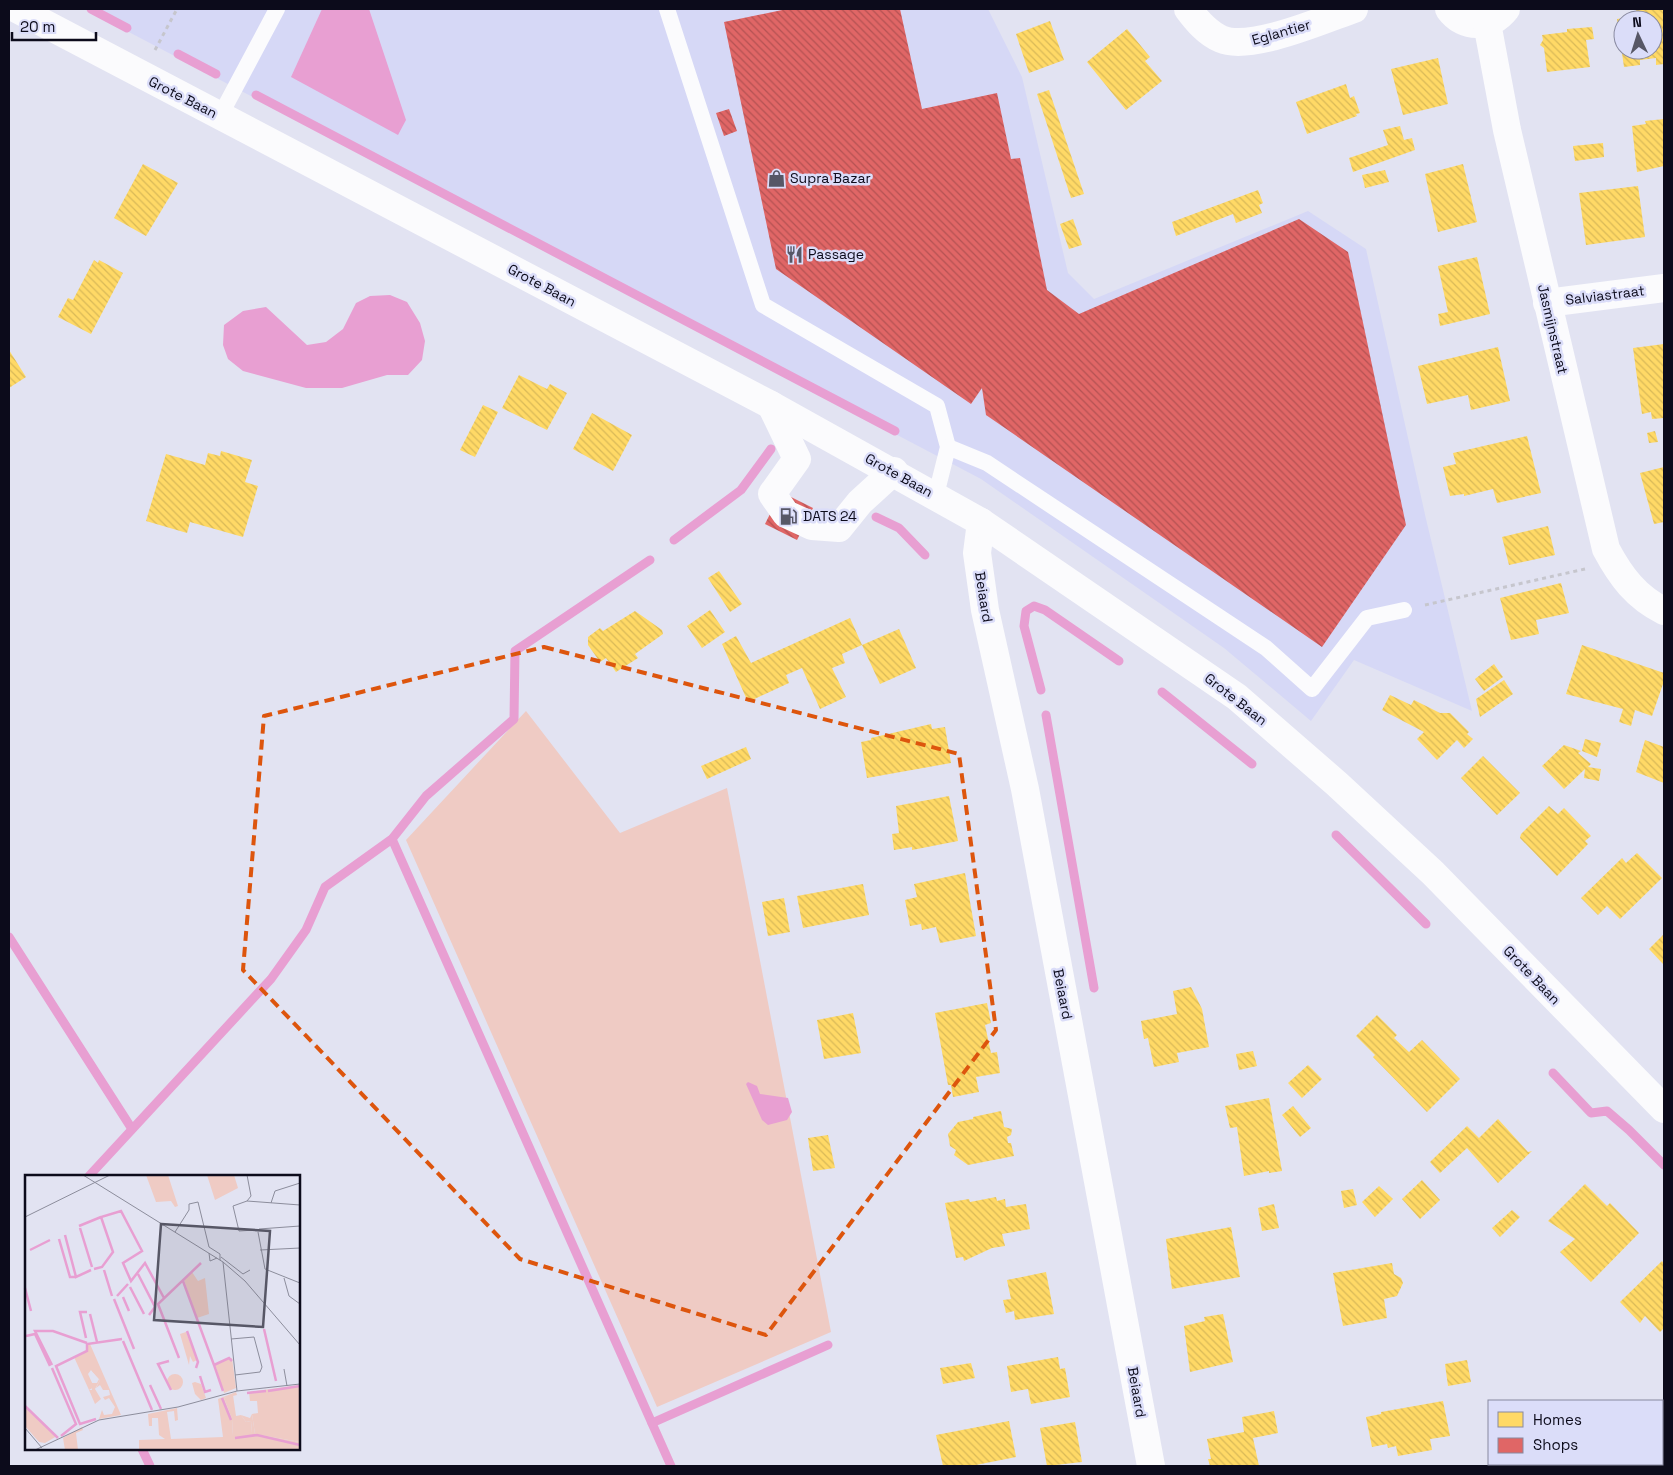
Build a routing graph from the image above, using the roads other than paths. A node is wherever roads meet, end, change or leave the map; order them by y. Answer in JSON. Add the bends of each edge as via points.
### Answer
{"nodes":[{"id":1,"x":17,"y":9,"type":"edge"},
{"id":2,"x":277,"y":9,"type":"edge"},
{"id":3,"x":667,"y":9,"type":"edge"},
{"id":4,"x":1188,"y":9,"type":"edge"},
{"id":5,"x":1354,"y":9,"type":"edge"},
{"id":6,"x":1450,"y":9,"type":"edge"},
{"id":7,"x":1497,"y":16,"type":"edge"},
{"id":8,"x":220,"y":116,"type":"junction"},
{"id":9,"x":1664,"y":288,"type":"edge"},
{"id":10,"x":1547,"y":303,"type":"junction"},
{"id":11,"x":771,"y":405,"type":"junction"},
{"id":12,"x":948,"y":447,"type":"junction"},
{"id":13,"x":894,"y":471,"type":"junction"},
{"id":14,"x":936,"y":495,"type":"junction"},
{"id":15,"x":982,"y":522,"type":"junction"},
{"id":16,"x":1404,"y":610,"type":"road end"},
{"id":17,"x":1664,"y":611,"type":"edge"},
{"id":18,"x":1664,"y":1109,"type":"edge"},
{"id":19,"x":1151,"y":1466,"type":"edge"}],
"edges":[{"from":1,"to":8,"type":"street","name":"Grote Baan"},
{"from":2,"to":8,"type":"lane"},
{"from":3,"to":12,"type":"lane","via":[[763,305],[937,406]]},
{"from":4,"to":5,"type":"street","name":"Eglantier","via":[[1203,27],[1222,40],[1245,42],[1276,36]]},
{"from":6,"to":7,"type":"street","via":[[1454,15],[1471,24]]},
{"from":7,"to":10,"type":"street","name":"Jasmijnstraat","via":[[1507,130]]},
{"from":8,"to":11,"type":"street","name":"Grote Baan"},
{"from":9,"to":10,"type":"street","name":"Salviastraat"},
{"from":10,"to":17,"type":"street","name":"Jasmijnstraat","via":[[1606,549],[1633,591]]},
{"from":11,"to":13,"type":"street","name":"Grote Baan"},
{"from":11,"to":13,"type":"street","via":[[797,459],[772,494],[786,514],[812,526],[839,528],[860,502]]},
{"from":12,"to":14,"type":"lane"},
{"from":12,"to":16,"type":"lane","via":[[987,462],[1266,648],[1312,689],[1367,618]]},
{"from":13,"to":14,"type":"street","name":"Grote Baan"},
{"from":14,"to":15,"type":"street","name":"Grote Baan"},
{"from":15,"to":18,"type":"street","name":"Grote Baan","via":[[1237,697],[1432,873]]},
{"from":15,"to":19,"type":"street","name":"Beiaard","via":[[977,553],[985,610],[1025,788]]}]}
